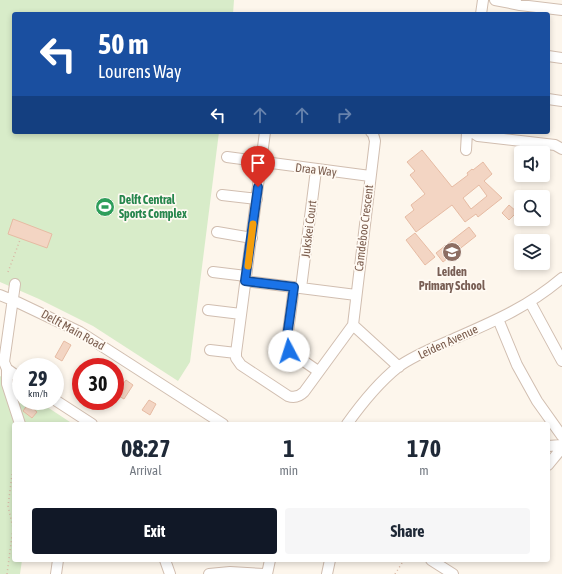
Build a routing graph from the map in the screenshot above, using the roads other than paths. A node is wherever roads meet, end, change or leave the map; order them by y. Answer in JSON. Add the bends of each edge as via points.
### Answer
{"nodes":[{"id":1,"x":483,"y":0,"type":"edge"},
{"id":2,"x":495,"y":0,"type":"edge"},
{"id":3,"x":562,"y":10,"type":"edge"},
{"id":4,"x":481,"y":12,"type":"edge"},
{"id":5,"x":550,"y":56,"type":"edge"},
{"id":6,"x":562,"y":58,"type":"edge"},
{"id":7,"x":550,"y":99,"type":"edge"},
{"id":8,"x":562,"y":100,"type":"edge"},
{"id":9,"x":265,"y":134,"type":"edge"},
{"id":10,"x":374,"y":134,"type":"edge"},
{"id":11,"x":468,"y":134,"type":"edge"},
{"id":12,"x":475,"y":134,"type":"edge"},
{"id":13,"x":562,"y":149,"type":"edge"},
{"id":14,"x":466,"y":150,"type":"dead end"},
{"id":15,"x":226,"y":157,"type":"dead end"},
{"id":16,"x":261,"y":163,"type":"junction"},
{"id":17,"x":316,"y":170,"type":"junction"},
{"id":18,"x":370,"y":176,"type":"junction"},
{"id":19,"x":222,"y":195,"type":"dead end"},
{"id":20,"x":256,"y":199,"type":"junction"},
{"id":21,"x":217,"y":232,"type":"dead end"},
{"id":22,"x":252,"y":238,"type":"junction"},
{"id":23,"x":213,"y":272,"type":"dead end"},
{"id":24,"x":246,"y":278,"type":"junction"},
{"id":25,"x":562,"y":278,"type":"edge"},
{"id":26,"x":15,"y":284,"type":"dead end"},
{"id":27,"x":297,"y":287,"type":"junction"},
{"id":28,"x":0,"y":295,"type":"edge"},
{"id":29,"x":356,"y":295,"type":"junction"},
{"id":30,"x":13,"y":300,"type":"junction"},
{"id":31,"x":530,"y":302,"type":"junction"},
{"id":32,"x":208,"y":310,"type":"dead end"},
{"id":33,"x":241,"y":314,"type":"junction"},
{"id":34,"x":498,"y":319,"type":"junction"},
{"id":35,"x":353,"y":325,"type":"junction"},
{"id":36,"x":210,"y":350,"type":"dead end"},
{"id":37,"x":236,"y":353,"type":"junction"},
{"id":38,"x":562,"y":361,"type":"edge"},
{"id":39,"x":399,"y":367,"type":"junction"},
{"id":40,"x":7,"y":370,"type":"junction"},
{"id":41,"x":318,"y":371,"type":"junction"},
{"id":42,"x":12,"y":373,"type":"edge"},
{"id":43,"x":64,"y":406,"type":"edge"},
{"id":44,"x":19,"y":422,"type":"edge"},
{"id":45,"x":89,"y":422,"type":"edge"},
{"id":46,"x":217,"y":422,"type":"edge"},
{"id":47,"x":349,"y":422,"type":"edge"},
{"id":48,"x":562,"y":436,"type":"edge"},
{"id":49,"x":562,"y":445,"type":"edge"},
{"id":50,"x":550,"y":446,"type":"edge"},
{"id":51,"x":562,"y":448,"type":"edge"},
{"id":52,"x":550,"y":463,"type":"edge"},
{"id":53,"x":58,"y":562,"type":"edge"},
{"id":54,"x":166,"y":562,"type":"edge"},
{"id":55,"x":270,"y":562,"type":"edge"},
{"id":56,"x":330,"y":562,"type":"edge"},
{"id":57,"x":434,"y":562,"type":"edge"},
{"id":58,"x":56,"y":574,"type":"edge"},
{"id":59,"x":170,"y":574,"type":"edge"},
{"id":60,"x":209,"y":574,"type":"edge"},
{"id":61,"x":264,"y":574,"type":"edge"},
{"id":62,"x":268,"y":574,"type":"edge"},
{"id":63,"x":327,"y":574,"type":"edge"},
{"id":64,"x":453,"y":574,"type":"edge"}],
"edges":[{"from":1,"to":4,"type":"street"},
{"from":2,"to":3,"type":"street"},
{"from":5,"to":6,"type":"street"},
{"from":7,"to":8,"type":"street"},
{"from":9,"to":16,"type":"street"},
{"from":10,"to":18,"type":"street","name":"Camdeboo Crescent"},
{"from":11,"to":14,"type":"street"},
{"from":12,"to":13,"type":"street","via":[[555,145]]},
{"from":15,"to":16,"type":"street"},
{"from":16,"to":17,"type":"street","name":"Draa Way"},
{"from":16,"to":20,"type":"street"},
{"from":17,"to":18,"type":"street","name":"Draa Way"},
{"from":17,"to":27,"type":"street","name":"Jukskei Court"},
{"from":18,"to":29,"type":"street","name":"Camdeboo Crescent"},
{"from":19,"to":20,"type":"street"},
{"from":20,"to":22,"type":"street"},
{"from":21,"to":22,"type":"street"},
{"from":22,"to":24,"type":"street"},
{"from":23,"to":24,"type":"street"},
{"from":24,"to":27,"type":"street"},
{"from":24,"to":33,"type":"street"},
{"from":25,"to":31,"type":"street","name":"Leiden Avenue"},
{"from":26,"to":30,"type":"street"},
{"from":27,"to":29,"type":"street"},
{"from":27,"to":41,"type":"street","name":"Jukskei Court","via":[[286,347]]},
{"from":28,"to":30,"type":"street","name":"Delft Main Road"},
{"from":29,"to":35,"type":"street","name":"Camdeboo Crescent"},
{"from":30,"to":40,"type":"street","via":[[4,362]]},
{"from":30,"to":46,"type":"street","name":"Delft Main Road","via":[[80,332]]},
{"from":31,"to":34,"type":"street","name":"Leiden Avenue"},
{"from":31,"to":38,"type":"street"},
{"from":32,"to":33,"type":"street"},
{"from":33,"to":37,"type":"street"},
{"from":34,"to":39,"type":"street","name":"Leiden Avenue","via":[[424,352]]},
{"from":34,"to":48,"type":"street","via":[[517,365],[537,401]]},
{"from":35,"to":39,"type":"street"},
{"from":35,"to":41,"type":"street"},
{"from":36,"to":37,"type":"street"},
{"from":37,"to":41,"type":"street","via":[[241,365],[291,397],[304,392]]},
{"from":39,"to":47,"type":"street","name":"Leiden Avenue","via":[[371,393]]},
{"from":40,"to":42,"type":"street"},
{"from":40,"to":44,"type":"street","via":[[7,384]]},
{"from":43,"to":45,"type":"street"},
{"from":49,"to":50,"type":"street"},
{"from":51,"to":52,"type":"street"},
{"from":53,"to":58,"type":"street"},
{"from":54,"to":59,"type":"street"},
{"from":55,"to":62,"type":"street"},
{"from":56,"to":63,"type":"street"},
{"from":57,"to":64,"type":"street"},
{"from":60,"to":61,"type":"street"}]}
